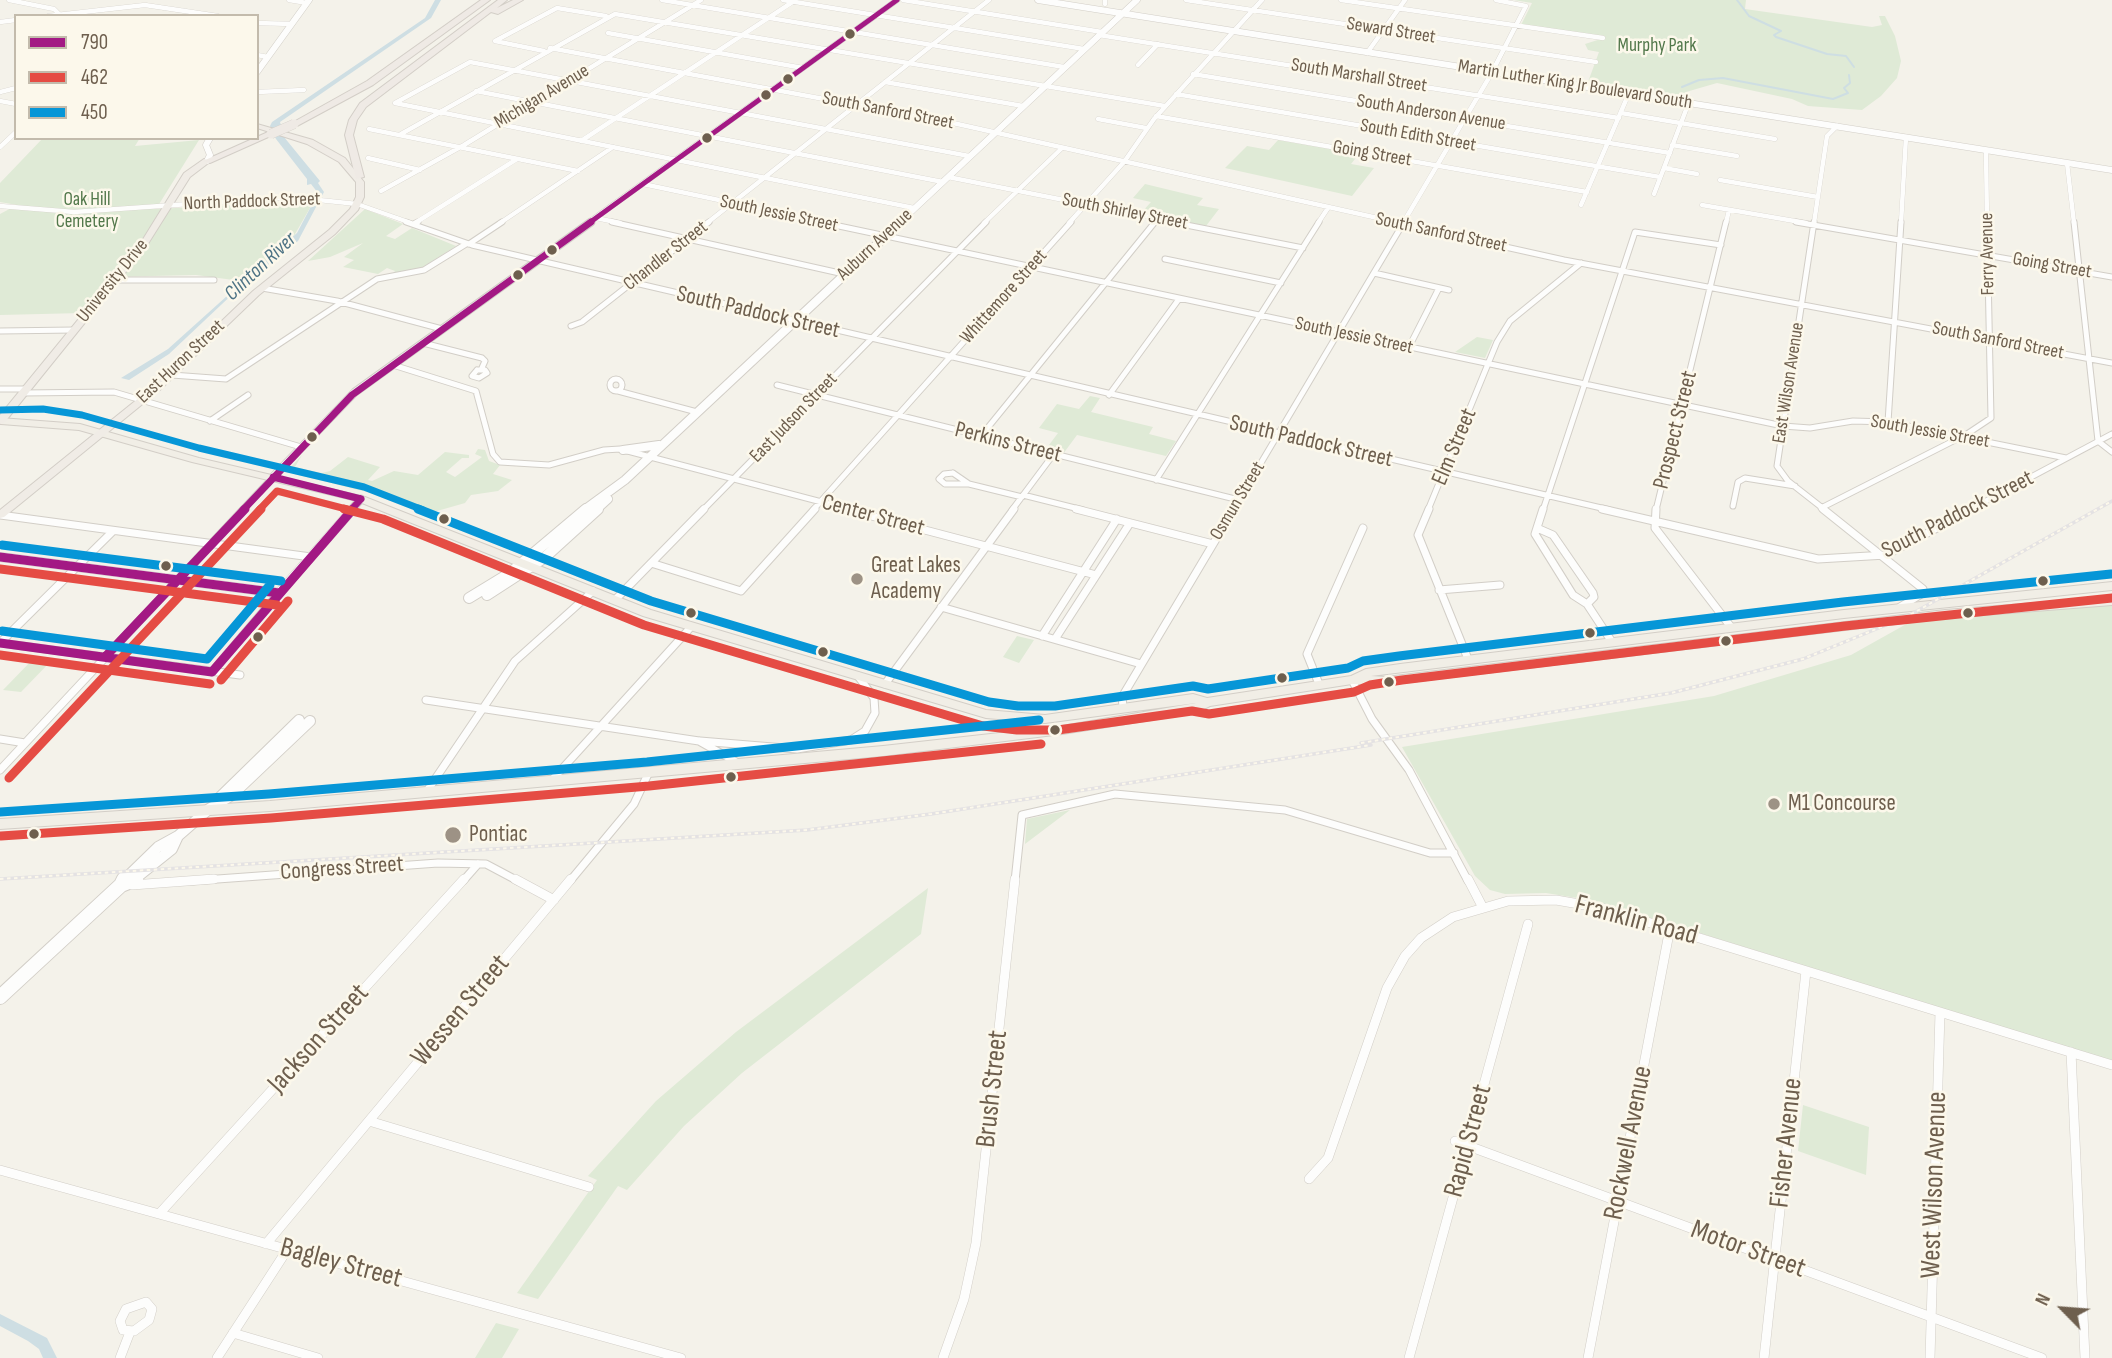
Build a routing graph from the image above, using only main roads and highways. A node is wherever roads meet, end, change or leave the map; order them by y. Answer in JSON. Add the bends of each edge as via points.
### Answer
{"nodes":[{"id":1,"x":477,"y":0,"type":"edge"},
{"id":2,"x":486,"y":0,"type":"edge"},
{"id":3,"x":503,"y":0,"type":"edge"},
{"id":4,"x":519,"y":0,"type":"edge"},
{"id":5,"x":1038,"y":0,"type":"edge"},
{"id":6,"x":1137,"y":0,"type":"edge"},
{"id":7,"x":308,"y":2,"type":"edge"},
{"id":8,"x":1123,"y":13,"type":"junction"},
{"id":9,"x":460,"y":19,"type":"junction"},
{"id":10,"x":438,"y":47,"type":"junction"},
{"id":11,"x":259,"y":69,"type":"edge"},
{"id":12,"x":259,"y":127,"type":"edge"},
{"id":13,"x":271,"y":132,"type":"junction"},
{"id":14,"x":259,"y":137,"type":"edge"},
{"id":15,"x":253,"y":140,"type":"edge"},
{"id":16,"x":208,"y":141,"type":"edge"},
{"id":17,"x":207,"y":161,"type":"junction"},
{"id":18,"x":2112,"y":170,"type":"edge"},
{"id":19,"x":359,"y":177,"type":"junction"},
{"id":20,"x":358,"y":204,"type":"joint"},
{"id":21,"x":172,"y":375,"type":"joint"},
{"id":22,"x":0,"y":421,"type":"edge"},
{"id":23,"x":102,"y":432,"type":"junction"},
{"id":24,"x":664,"y":443,"type":"junction"},
{"id":25,"x":635,"y":471,"type":"junction"},
{"id":26,"x":613,"y":490,"type":"junction"},
{"id":27,"x":0,"y":515,"type":"edge"},
{"id":28,"x":560,"y":528,"type":"junction"},
{"id":29,"x":551,"y":552,"type":"junction"},
{"id":30,"x":527,"y":564,"type":"junction"},
{"id":31,"x":2112,"y":586,"type":"edge"},
{"id":32,"x":469,"y":598,"type":"dead end"},
{"id":33,"x":480,"y":600,"type":"dead end"},
{"id":34,"x":2112,"y":601,"type":"edge"},
{"id":35,"x":1900,"y":607,"type":"joint"},
{"id":36,"x":1731,"y":627,"type":"junction"},
{"id":37,"x":1612,"y":642,"type":"junction"},
{"id":38,"x":1652,"y":649,"type":"junction"},
{"id":39,"x":1563,"y":659,"type":"junction"},
{"id":40,"x":1352,"y":680,"type":"junction"},
{"id":41,"x":1208,"y":702,"type":"junction"},
{"id":42,"x":986,"y":714,"type":"junction"},
{"id":43,"x":304,"y":721,"type":"dead end"},
{"id":44,"x":908,"y":748,"type":"junction"},
{"id":45,"x":209,"y":809,"type":"junction"},
{"id":46,"x":0,"y":824,"type":"edge"},
{"id":47,"x":0,"y":997,"type":"edge"}],
"edges":[{"from":1,"to":9,"type":"highway"},
{"from":2,"to":9,"type":"highway"},
{"from":3,"to":10,"type":"highway"},
{"from":4,"to":10,"type":"highway"},
{"from":5,"to":8,"type":"main road","name":"Martin Luther King Jr Boulevard South"},
{"from":6,"to":8,"type":"main road","name":"Auburn Avenue"},
{"from":7,"to":11,"type":"main road"},
{"from":8,"to":18,"type":"main road","name":"Martin Luther King Jr Boulevard South"},
{"from":8,"to":24,"type":"main road","name":"Auburn Avenue"},
{"from":9,"to":13,"type":"highway","bridge":true,"via":[[355,92]]},
{"from":10,"to":19,"type":"highway","via":[[376,93],[355,115],[349,141]]},
{"from":12,"to":13,"type":"highway"},
{"from":13,"to":14,"type":"highway"},
{"from":13,"to":19,"type":"highway","bridge":true,"via":[[333,153]]},
{"from":15,"to":17,"type":"highway"},
{"from":16,"to":17,"type":"main road"},
{"from":17,"to":22,"type":"highway","name":"University Drive","via":[[187,175],[147,239]]},
{"from":19,"to":20,"type":"highway"},
{"from":20,"to":21,"type":"highway","name":"East Huron Street","via":[[343,223],[262,288]]},
{"from":21,"to":23,"type":"highway","name":"East Huron Street"},
{"from":22,"to":23,"type":"main road","via":[[52,422]]},
{"from":23,"to":27,"type":"highway","name":"East Huron Street"},
{"from":23,"to":30,"type":"main road","via":[[196,460],[361,499]]},
{"from":24,"to":25,"type":"main road","name":"Auburn Avenue"},
{"from":24,"to":25,"type":"main road","via":[[622,450],[634,460]]},
{"from":25,"to":26,"type":"main road","name":"Auburn Avenue"},
{"from":26,"to":28,"type":"main road","name":"Auburn Avenue"},
{"from":26,"to":29,"type":"main road","name":"Auburn Avenue"},
{"from":28,"to":29,"type":"main road","via":[[545,547]]},
{"from":28,"to":30,"type":"main road","name":"Auburn Avenue"},
{"from":29,"to":30,"type":"main road","name":"Auburn Avenue"},
{"from":30,"to":32,"type":"main road","name":"Auburn Avenue"},
{"from":30,"to":33,"type":"main road","name":"Auburn Avenue"},
{"from":30,"to":42,"type":"main road","via":[[691,627]]},
{"from":31,"to":35,"type":"main road"},
{"from":34,"to":38,"type":"main road","via":[[1945,614]]},
{"from":35,"to":36,"type":"main road"},
{"from":36,"to":37,"type":"main road"},
{"from":36,"to":38,"type":"main road","via":[[1737,633],[1661,642]]},
{"from":37,"to":39,"type":"main road","via":[[1609,647],[1560,652]]},
{"from":37,"to":40,"type":"main road","via":[[1366,673]]},
{"from":38,"to":39,"type":"main road"},
{"from":39,"to":40,"type":"main road","via":[[1370,682]]},
{"from":40,"to":41,"type":"main road"},
{"from":41,"to":42,"type":"main road","via":[[1193,698],[1045,719]]},
{"from":41,"to":44,"type":"main road","via":[[1196,709]]},
{"from":42,"to":44,"type":"main road","via":[[991,725],[988,731]]},
{"from":43,"to":45,"type":"main road"},
{"from":44,"to":45,"type":"main road"},
{"from":45,"to":46,"type":"main road"},
{"from":45,"to":47,"type":"main road","via":[[178,836],[172,849],[139,878],[121,885]]}]}
